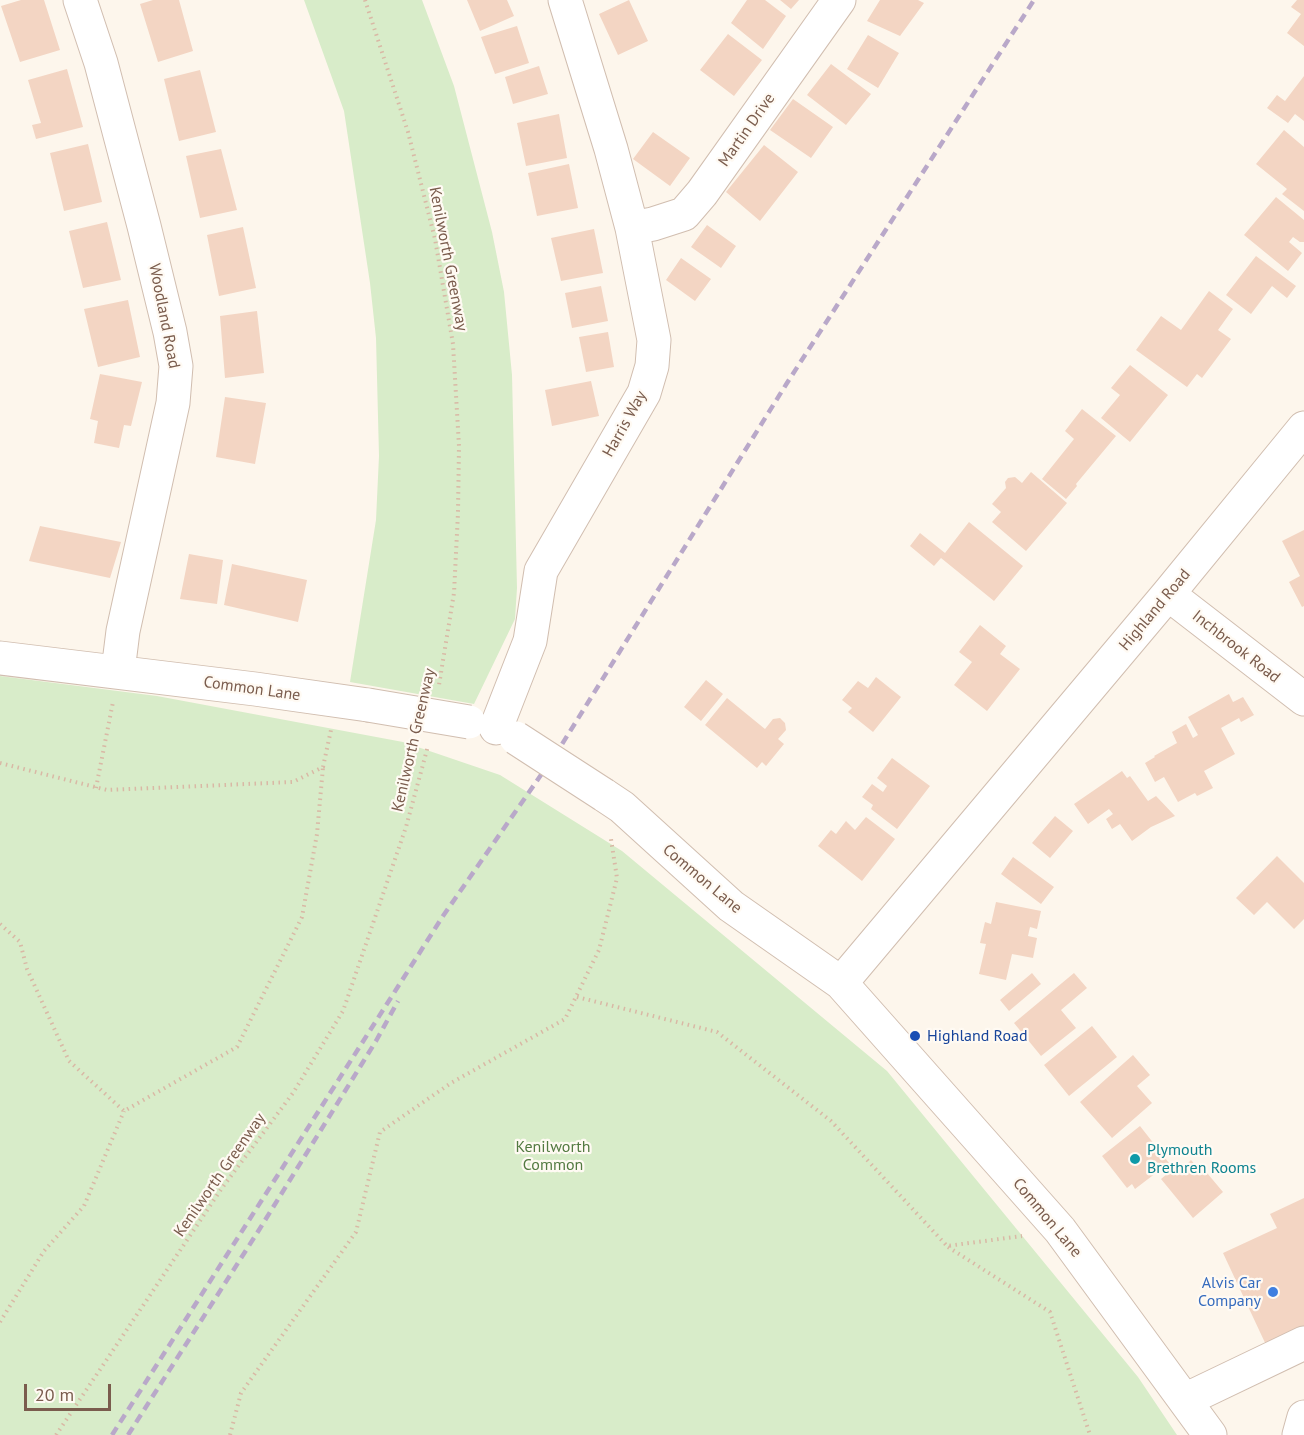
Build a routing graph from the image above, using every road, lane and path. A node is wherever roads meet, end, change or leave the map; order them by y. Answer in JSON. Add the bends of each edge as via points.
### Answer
{"nodes":[{"id":1,"x":80,"y":0,"type":"edge"},
{"id":2,"x":365,"y":0,"type":"edge"},
{"id":3,"x":565,"y":0,"type":"edge"},
{"id":4,"x":839,"y":0,"type":"edge"},
{"id":5,"x":632,"y":228,"type":"junction"},
{"id":6,"x":1304,"y":428,"type":"edge"},
{"id":7,"x":1168,"y":594,"type":"junction"},
{"id":8,"x":0,"y":658,"type":"edge"},
{"id":9,"x":118,"y":671,"type":"junction"},
{"id":10,"x":439,"y":688,"type":"dead end"},
{"id":11,"x":1304,"y":699,"type":"edge"},
{"id":12,"x":353,"y":702,"type":"junction"},
{"id":13,"x":494,"y":729,"type":"junction"},
{"id":14,"x":428,"y":744,"type":"dead end"},
{"id":15,"x":0,"y":763,"type":"edge"},
{"id":16,"x":323,"y":767,"type":"junction"},
{"id":17,"x":96,"y":788,"type":"junction"},
{"id":18,"x":613,"y":801,"type":"junction"},
{"id":19,"x":0,"y":924,"type":"edge"},
{"id":20,"x":841,"y":983,"type":"junction"},
{"id":21,"x":577,"y":997,"type":"junction"},
{"id":22,"x":124,"y":1111,"type":"junction"},
{"id":23,"x":1060,"y":1230,"type":"junction"},
{"id":24,"x":947,"y":1246,"type":"junction"},
{"id":25,"x":0,"y":1322,"type":"edge"},
{"id":26,"x":1304,"y":1343,"type":"edge"},
{"id":27,"x":1185,"y":1400,"type":"junction"},
{"id":28,"x":1304,"y":1417,"type":"edge"},
{"id":29,"x":56,"y":1435,"type":"edge"},
{"id":30,"x":230,"y":1435,"type":"edge"},
{"id":31,"x":1090,"y":1435,"type":"edge"},
{"id":32,"x":1210,"y":1435,"type":"edge"},
{"id":33,"x":1299,"y":1435,"type":"edge"}],
"edges":[{"from":1,"to":9,"type":"street","name":"Woodland Road","via":[[142,215],[176,366],[173,403],[123,631]]},
{"from":2,"to":10,"type":"path","name":"Kenilworth Greenway","via":[[408,132],[435,239],[453,344],[458,513],[454,593]]},
{"from":3,"to":5,"type":"street","name":"Harris Way"},
{"from":4,"to":5,"type":"street","name":"Martin Drive","via":[[684,214]]},
{"from":5,"to":13,"type":"street","name":"Harris Way","via":[[654,340],[652,366],[644,393],[541,571],[530,641]]},
{"from":6,"to":7,"type":"street","name":"Highland Road"},
{"from":7,"to":11,"type":"street","name":"Inchbrook Road"},
{"from":7,"to":20,"type":"street","name":"Highland Road"},
{"from":8,"to":9,"type":"street","name":"Common Lane"},
{"from":9,"to":12,"type":"street","name":"Common Lane"},
{"from":9,"to":17,"type":"path"},
{"from":12,"to":13,"type":"street","name":"Common Lane","bridge":true},
{"from":12,"to":16,"type":"path"},
{"from":13,"to":18,"type":"street","name":"Common Lane","bridge":true},
{"from":14,"to":29,"type":"path","name":"Kenilworth Greenway","via":[[406,827],[343,1011],[293,1093],[222,1188]]},
{"from":15,"to":17,"type":"path"},
{"from":16,"to":17,"type":"path","via":[[293,782]]},
{"from":16,"to":22,"type":"path","via":[[317,834],[302,917],[237,1047]]},
{"from":18,"to":20,"type":"street","name":"Common Lane","via":[[731,906]]},
{"from":18,"to":21,"type":"path","via":[[611,839],[617,878],[599,950]]},
{"from":19,"to":22,"type":"path","via":[[20,942],[27,969],[69,1061]]},
{"from":20,"to":23,"type":"street","name":"Common Lane"},
{"from":21,"to":24,"type":"path","via":[[717,1032],[831,1121]]},
{"from":21,"to":30,"type":"path","via":[[565,1019],[451,1083],[380,1131],[356,1232],[241,1393]]},
{"from":22,"to":25,"type":"path","via":[[84,1206],[44,1251]]},
{"from":23,"to":24,"type":"path"},
{"from":23,"to":27,"type":"street","name":"Common Lane"},
{"from":24,"to":31,"type":"path","via":[[1050,1312]]},
{"from":26,"to":27,"type":"street"},
{"from":27,"to":32,"type":"street","name":"Common Lane"},
{"from":28,"to":33,"type":"street"}]}
